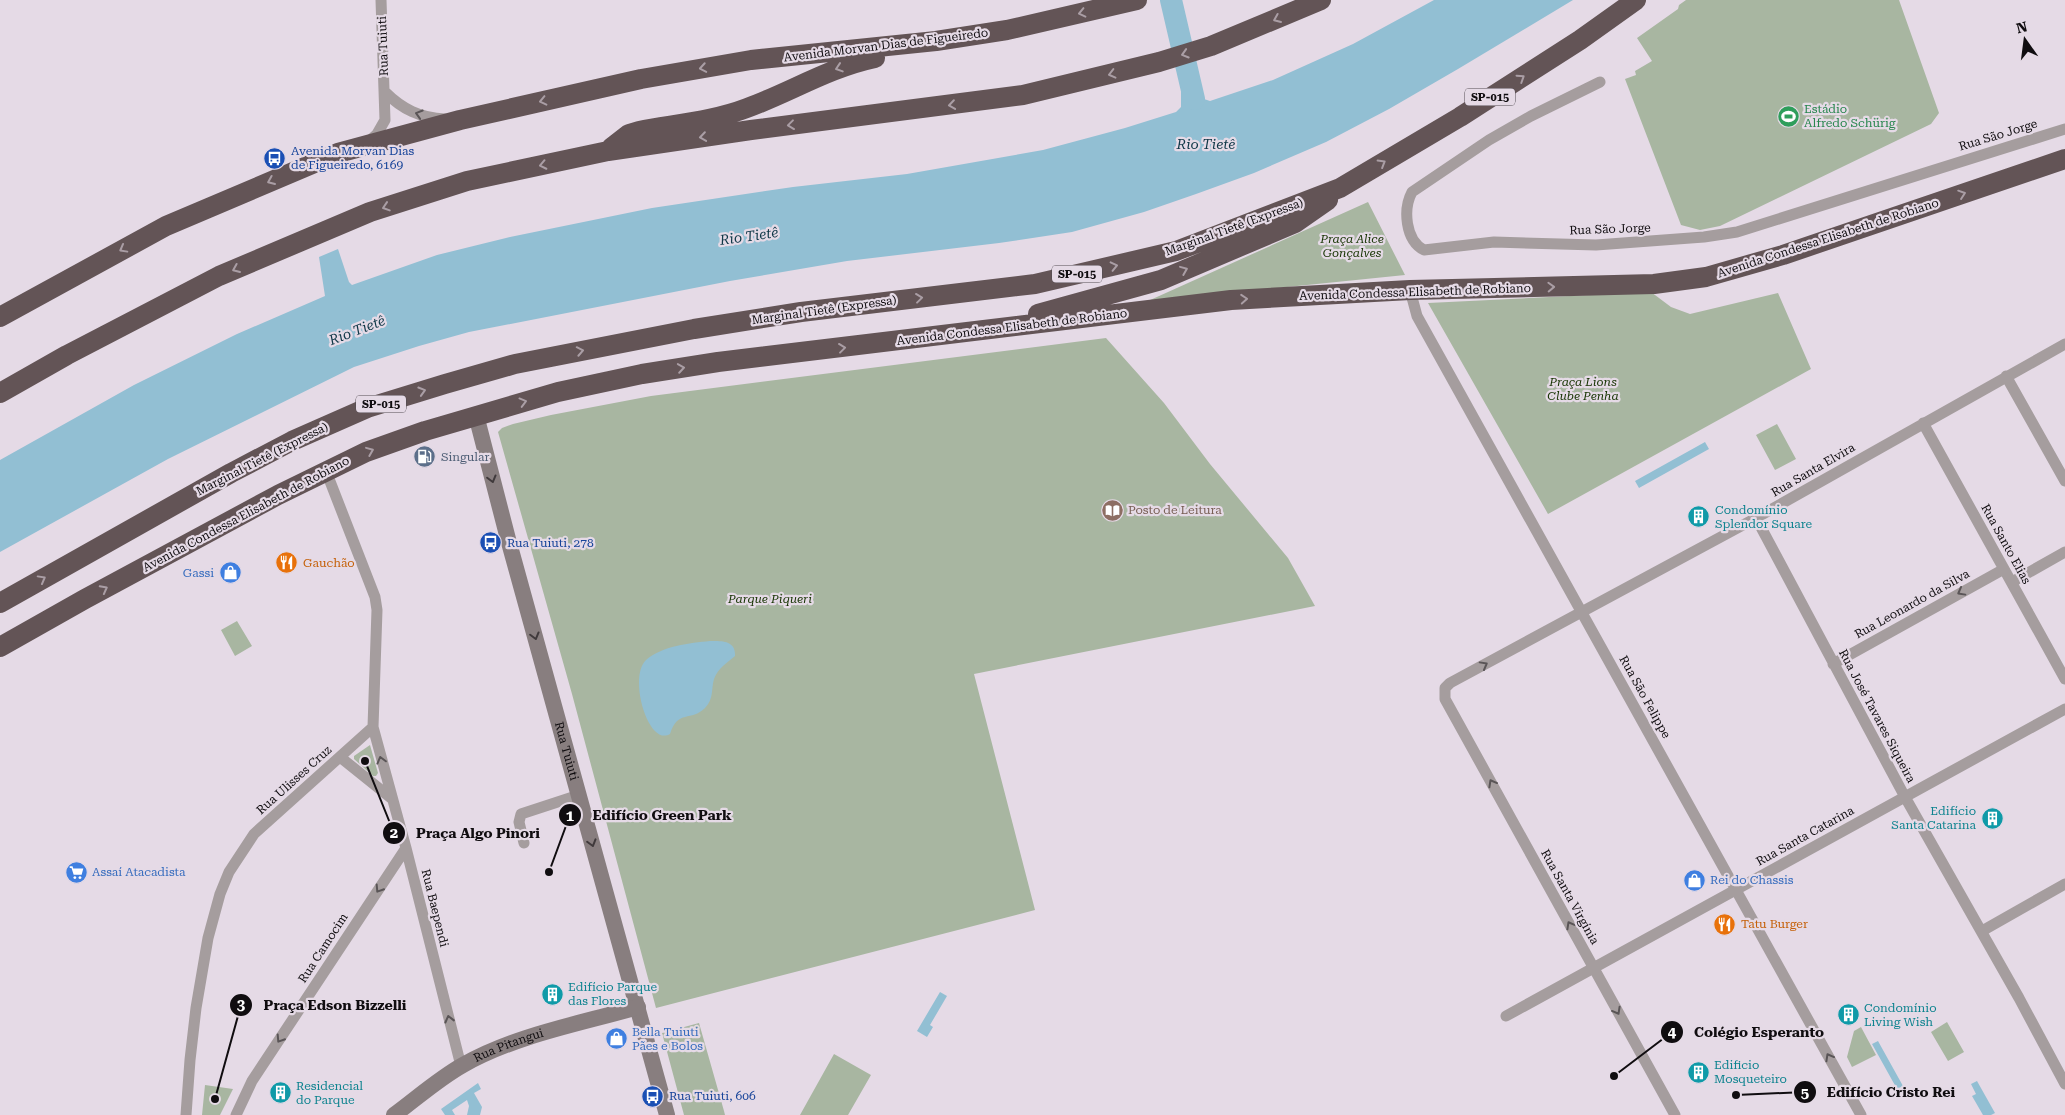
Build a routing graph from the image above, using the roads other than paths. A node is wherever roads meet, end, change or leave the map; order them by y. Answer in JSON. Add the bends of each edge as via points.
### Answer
{"nodes":[{"id":1,"x":381,"y":0,"type":"edge"},
{"id":2,"x":1321,"y":0,"type":"edge"},
{"id":3,"x":1636,"y":0,"type":"edge"},
{"id":4,"x":1132,"y":1,"type":"edge"},
{"id":5,"x":936,"y":41,"type":"junction"},
{"id":6,"x":1600,"y":82,"type":"dead end"},
{"id":7,"x":385,"y":92,"type":"junction"},
{"id":8,"x":460,"y":120,"type":"junction"},
{"id":9,"x":2065,"y":129,"type":"edge"},
{"id":10,"x":362,"y":147,"type":"junction"},
{"id":11,"x":608,"y":151,"type":"junction"},
{"id":12,"x":2065,"y":159,"type":"edge"},
{"id":13,"x":1340,"y":188,"type":"junction"},
{"id":14,"x":1410,"y":290,"type":"junction"},
{"id":15,"x":2,"y":312,"type":"edge"},
{"id":16,"x":918,"y":339,"type":"junction"},
{"id":17,"x":2065,"y":344,"type":"edge"},
{"id":18,"x":2006,"y":376,"type":"junction"},
{"id":19,"x":0,"y":393,"type":"edge"},
{"id":20,"x":476,"y":415,"type":"junction"},
{"id":21,"x":1923,"y":423,"type":"junction"},
{"id":22,"x":326,"y":471,"type":"junction"},
{"id":23,"x":2065,"y":481,"type":"edge"},
{"id":24,"x":1756,"y":518,"type":"junction"},
{"id":25,"x":2065,"y":552,"type":"edge"},
{"id":26,"x":2004,"y":569,"type":"junction"},
{"id":27,"x":2012,"y":582,"type":"junction"},
{"id":28,"x":0,"y":603,"type":"edge"},
{"id":29,"x":1582,"y":611,"type":"junction"},
{"id":30,"x":0,"y":647,"type":"edge"},
{"id":31,"x":1833,"y":664,"type":"junction"},
{"id":32,"x":2065,"y":679,"type":"edge"},
{"id":33,"x":1444,"y":691,"type":"joint"},
{"id":34,"x":2065,"y":709,"type":"edge"},
{"id":35,"x":373,"y":727,"type":"junction"},
{"id":36,"x":340,"y":757,"type":"junction"},
{"id":37,"x":579,"y":795,"type":"junction"},
{"id":38,"x":1905,"y":797,"type":"junction"},
{"id":39,"x":391,"y":798,"type":"junction"},
{"id":40,"x":524,"y":843,"type":"dead end"},
{"id":41,"x":406,"y":848,"type":"junction"},
{"id":42,"x":2065,"y":884,"type":"edge"},
{"id":43,"x":1736,"y":890,"type":"junction"},
{"id":44,"x":1982,"y":931,"type":"junction"},
{"id":45,"x":1594,"y":968,"type":"junction"},
{"id":46,"x":638,"y":1007,"type":"junction"},
{"id":47,"x":1506,"y":1016,"type":"dead end"},
{"id":48,"x":461,"y":1066,"type":"junction"},
{"id":49,"x":2065,"y":1084,"type":"edge"},
{"id":50,"x":186,"y":1115,"type":"edge"},
{"id":51,"x":236,"y":1115,"type":"edge"},
{"id":52,"x":394,"y":1115,"type":"edge"},
{"id":53,"x":667,"y":1115,"type":"edge"},
{"id":54,"x":1675,"y":1115,"type":"edge"},
{"id":55,"x":1862,"y":1115,"type":"edge"}],
"edges":[{"from":1,"to":7,"type":"street","name":"Rua Tuiuti"},
{"from":2,"to":11,"type":"highway","one_way":true,"via":[[1211,46],[1023,95]]},
{"from":13,"to":3,"type":"highway","name":"Marginal Tietê (Expressa)","number":"SP-015","one_way":true,"via":[[1460,117]]},
{"from":4,"to":5,"type":"highway","name":"Avenida Morvan Dias de Figueiredo","one_way":true,"via":[[1006,30]]},
{"from":5,"to":8,"type":"highway","name":"Avenida Morvan Dias de Figueiredo","one_way":true,"via":[[751,60],[641,79]]},
{"from":5,"to":11,"type":"highway","one_way":true,"via":[[926,48],[855,62],[748,108],[719,117],[629,134]]},
{"from":6,"to":9,"type":"street","name":"Rua São Jorge","via":[[1489,140],[1412,192],[1406,213],[1416,246],[1424,250],[1494,242],[1596,245],[1704,238],[1737,232]]},
{"from":8,"to":7,"type":"street","one_way":true,"via":[[438,119],[406,110]]},
{"from":7,"to":10,"type":"street","name":"Rua Tuiuti","via":[[385,120]]},
{"from":8,"to":10,"type":"highway","name":"Avenida Morvan Dias de Figueiredo"},
{"from":10,"to":15,"type":"highway","name":"Avenida Morvan Dias de Figueiredo","one_way":true,"via":[[324,158],[166,226]]},
{"from":11,"to":19,"type":"highway","one_way":true,"via":[[467,181],[370,212],[219,276]]},
{"from":14,"to":12,"type":"highway","name":"Avenida Condessa Elisabeth de Robiano","one_way":true,"via":[[1654,284],[1706,277],[1782,255]]},
{"from":16,"to":13,"type":"highway","one_way":true,"via":[[929,332],[1043,313],[1161,280],[1295,223]]},
{"from":28,"to":13,"type":"highway","name":"Marginal Tietê (Expressa)","number":"SP-015","one_way":true,"via":[[231,473],[292,441],[367,408],[515,364],[694,329],[801,312],[1035,284],[1176,251]]},
{"from":16,"to":14,"type":"highway","name":"Avenida Condessa Elisabeth de Robiano","one_way":true,"via":[[1231,300]]},
{"from":14,"to":29,"type":"street","name":"Rua São Felippe","via":[[1417,316]]},
{"from":20,"to":16,"type":"highway","name":"Avenida Condessa Elisabeth de Robiano","one_way":true,"via":[[558,392],[642,374]]},
{"from":17,"to":18,"type":"street","name":"Rua Santa Elvira"},
{"from":18,"to":21,"type":"street","name":"Rua Santa Elvira"},
{"from":18,"to":23,"type":"street"},
{"from":22,"to":20,"type":"highway","name":"Avenida Condessa Elisabeth de Robiano","one_way":true,"via":[[424,430]]},
{"from":20,"to":37,"type":"street","name":"Rua Tuiuti","one_way":true},
{"from":21,"to":24,"type":"street","name":"Rua Santa Elvira"},
{"from":21,"to":26,"type":"street","name":"Rua Santo Elias"},
{"from":30,"to":22,"type":"highway","name":"Avenida Condessa Elisabeth de Robiano","one_way":true,"via":[[85,598]]},
{"from":22,"to":35,"type":"street","via":[[375,597]]},
{"from":24,"to":29,"type":"street","name":"Rua Santa Elvira"},
{"from":24,"to":31,"type":"street","name":"Rua José Tavares Siqueira"},
{"from":25,"to":27,"type":"street"},
{"from":26,"to":27,"type":"street","name":"Rua Santo Elias"},
{"from":26,"to":31,"type":"street","name":"Rua Leonardo da Silva","one_way":true},
{"from":27,"to":32,"type":"street","name":"Rua Santo Elias"},
{"from":33,"to":29,"type":"street","name":"Rua Santa Elvira","one_way":true,"via":[[1450,683]]},
{"from":29,"to":43,"type":"street","name":"Rua São Felippe"},
{"from":31,"to":38,"type":"street","name":"Rua José Tavares Siqueira"},
{"from":45,"to":33,"type":"street","name":"Rua Santa Virgínia","one_way":true,"via":[[1445,699]]},
{"from":34,"to":38,"type":"street","name":"Rua Santa Catarina"},
{"from":35,"to":36,"type":"street","name":"Rua Ulisses Cruz"},
{"from":39,"to":35,"type":"street","name":"Rua Baependi","one_way":true},
{"from":36,"to":39,"type":"street"},
{"from":36,"to":50,"type":"street","name":"Rua Ulisses Cruz","via":[[254,834],[229,872],[208,938],[196,1008]]},
{"from":37,"to":40,"type":"street","via":[[521,814],[519,822]]},
{"from":37,"to":46,"type":"street","name":"Rua Tuiuti","one_way":true},
{"from":38,"to":43,"type":"street","name":"Rua Santa Catarina"},
{"from":38,"to":44,"type":"street","name":"Rua José Tavares Siqueira"},
{"from":39,"to":41,"type":"street","name":"Rua Baependi"},
{"from":48,"to":41,"type":"street","name":"Rua Baependi","one_way":true},
{"from":41,"to":51,"type":"street","name":"Rua Camocim","one_way":true,"via":[[252,1081]]},
{"from":42,"to":44,"type":"street"},
{"from":43,"to":45,"type":"street","name":"Rua Santa Catarina"},
{"from":55,"to":43,"type":"street","name":"Rua São Felippe","one_way":true},
{"from":44,"to":49,"type":"street","name":"Rua José Tavares Siqueira"},
{"from":45,"to":47,"type":"street","name":"Rua Santa Catarina"},
{"from":45,"to":54,"type":"street","name":"Rua Santa Virgínia","one_way":true},
{"from":46,"to":48,"type":"street","name":"Rua Pitangui","via":[[520,1040]]},
{"from":46,"to":53,"type":"street","name":"Rua Tuiuti"},
{"from":48,"to":52,"type":"street","name":"Rua Pitangui"}]}
